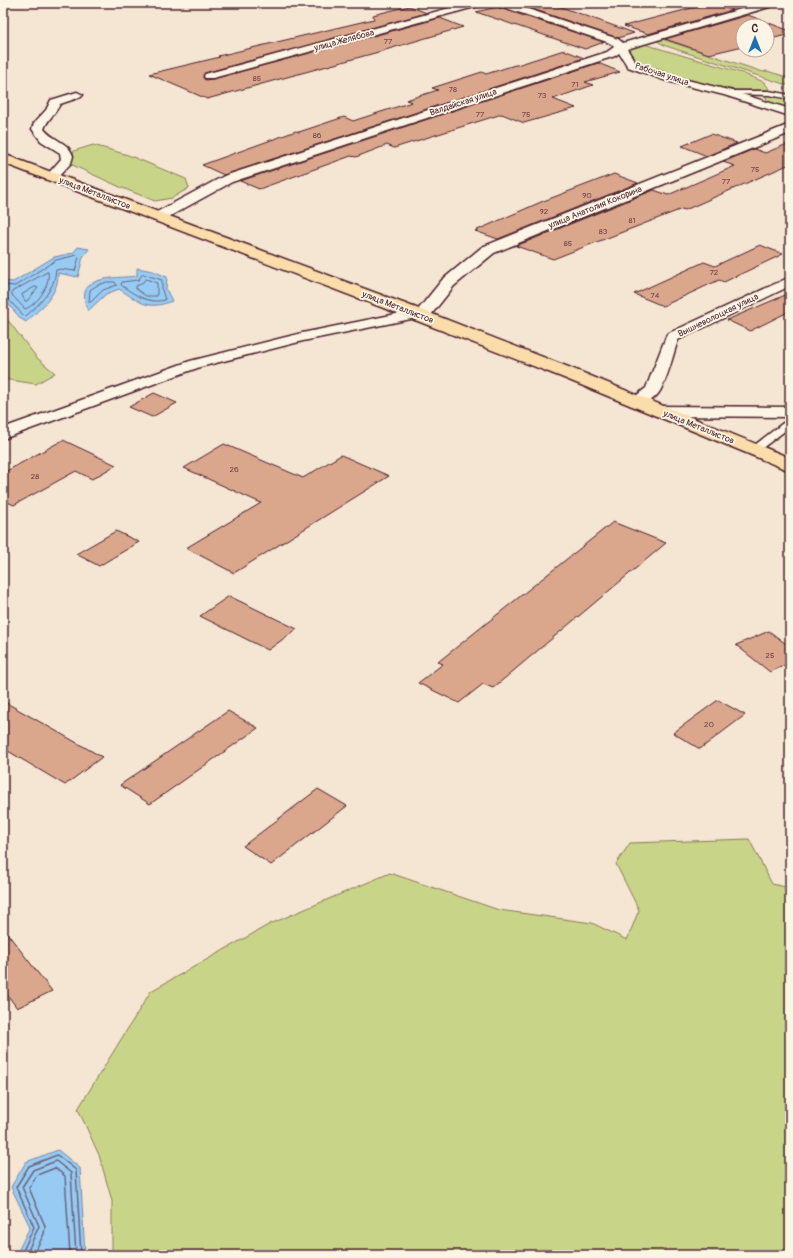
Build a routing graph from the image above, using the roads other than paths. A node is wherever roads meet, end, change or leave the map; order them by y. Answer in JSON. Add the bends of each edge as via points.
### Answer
{"nodes":[{"id":1,"x":479,"y":3,"type":"edge"},
{"id":2,"x":500,"y":3,"type":"edge"},
{"id":3,"x":773,"y":3,"type":"edge"},
{"id":4,"x":621,"y":47,"type":"junction"},
{"id":5,"x":209,"y":76,"type":"dead end"},
{"id":6,"x":728,"y":93,"type":"junction"},
{"id":7,"x":77,"y":95,"type":"dead end"},
{"id":8,"x":790,"y":97,"type":"edge"},
{"id":9,"x":790,"y":113,"type":"edge"},
{"id":10,"x":790,"y":128,"type":"edge"},
{"id":11,"x":3,"y":158,"type":"edge"},
{"id":12,"x":52,"y":176,"type":"junction"},
{"id":13,"x":158,"y":217,"type":"junction"},
{"id":14,"x":790,"y":281,"type":"edge"},
{"id":15,"x":419,"y":315,"type":"junction"},
{"id":16,"x":636,"y":402,"type":"junction"},
{"id":17,"x":658,"y":411,"type":"junction"},
{"id":18,"x":790,"y":412,"type":"edge"},
{"id":19,"x":790,"y":424,"type":"edge"},
{"id":20,"x":3,"y":434,"type":"edge"},
{"id":21,"x":754,"y":450,"type":"junction"},
{"id":22,"x":790,"y":465,"type":"edge"}],
"edges":[{"from":1,"to":5,"type":"street","name":"улица Желябова"},
{"from":2,"to":4,"type":"street","name":"Рабочая улица","via":[[614,41]]},
{"from":3,"to":4,"type":"street","name":"Валдайская улица"},
{"from":4,"to":6,"type":"street","name":"Рабочая улица","via":[[632,65],[671,79]]},
{"from":4,"to":13,"type":"street","name":"Валдайская улица","via":[[611,54],[228,179]]},
{"from":6,"to":8,"type":"lane","via":[[769,93]]},
{"from":6,"to":9,"type":"street","name":"Рабочая улица"},
{"from":7,"to":12,"type":"street","via":[[55,102],[38,129],[47,140],[61,147],[68,156]]},
{"from":10,"to":15,"type":"street","name":"улица Анатолия Кокорина","via":[[488,250],[448,283]]},
{"from":11,"to":12,"type":"main road","name":"улица Металлистов"},
{"from":12,"to":13,"type":"main road","name":"улица Металлистов"},
{"from":13,"to":15,"type":"main road","name":"улица Металлистов"},
{"from":14,"to":16,"type":"street","name":"Вышневолоцкая улица","via":[[672,337],[653,390]]},
{"from":15,"to":16,"type":"main road","name":"улица Металлистов"},
{"from":15,"to":20,"type":"street","via":[[302,337],[195,364]]},
{"from":16,"to":17,"type":"main road","name":"улица Металлистов"},
{"from":17,"to":18,"type":"street"},
{"from":17,"to":21,"type":"main road","name":"улица Металлистов"},
{"from":19,"to":21,"type":"lane"},
{"from":21,"to":22,"type":"main road","name":"улица Металлистов"}]}
